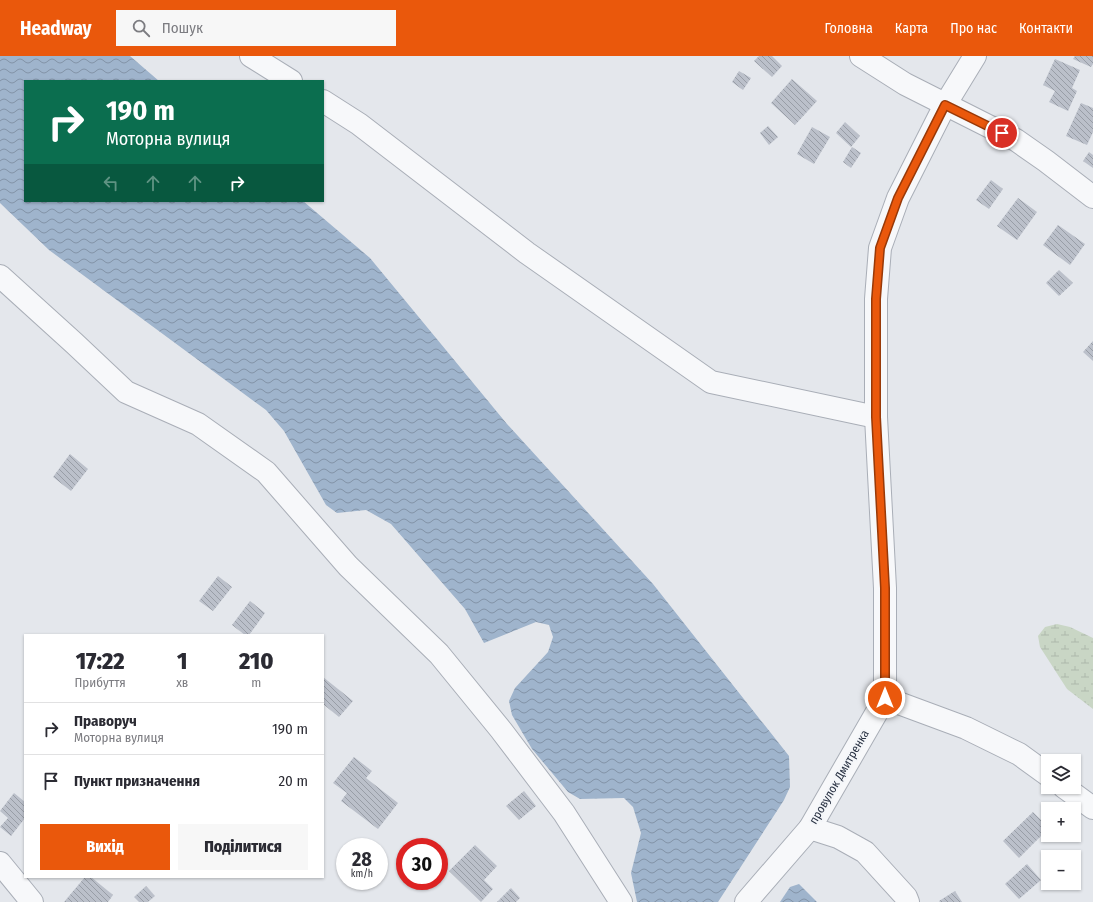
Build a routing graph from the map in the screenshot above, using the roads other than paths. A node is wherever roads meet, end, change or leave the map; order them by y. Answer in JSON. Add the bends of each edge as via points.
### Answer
{"nodes":[{"id":1,"x":251,"y":56,"type":"edge"},
{"id":2,"x":861,"y":56,"type":"edge"},
{"id":3,"x":976,"y":56,"type":"edge"},
{"id":4,"x":289,"y":80,"type":"edge"},
{"id":5,"x":324,"y":102,"type":"edge"},
{"id":6,"x":945,"y":105,"type":"junction"},
{"id":7,"x":1093,"y":197,"type":"edge"},
{"id":8,"x":0,"y":276,"type":"edge"},
{"id":9,"x":876,"y":417,"type":"junction"},
{"id":10,"x":885,"y":698,"type":"junction"},
{"id":11,"x":1041,"y":770,"type":"edge"},
{"id":12,"x":1074,"y":794,"type":"edge"},
{"id":13,"x":1093,"y":808,"type":"edge"},
{"id":14,"x":810,"y":828,"type":"junction"},
{"id":15,"x":0,"y":863,"type":"edge"},
{"id":16,"x":32,"y":902,"type":"edge"},
{"id":17,"x":621,"y":902,"type":"edge"},
{"id":18,"x":746,"y":902,"type":"edge"},
{"id":19,"x":908,"y":902,"type":"edge"}],
"edges":[{"from":1,"to":4,"type":"street"},
{"from":2,"to":6,"type":"street","via":[[905,84]]},
{"from":3,"to":6,"type":"street","name":"провулок Дмитренка"},
{"from":5,"to":9,"type":"street","via":[[359,124],[527,253],[711,382]]},
{"from":6,"to":7,"type":"street","via":[[1016,140]]},
{"from":6,"to":9,"type":"street","name":"провулок Дмитренка","via":[[898,198],[880,248],[876,299]]},
{"from":8,"to":17,"type":"street","via":[[126,392],[198,424],[266,472],[348,566],[439,654],[564,813]]},
{"from":9,"to":10,"type":"street","name":"провулок Дмитренка","via":[[885,588]]},
{"from":10,"to":11,"type":"street","via":[[966,728],[1019,754]]},
{"from":10,"to":14,"type":"street","name":"провулок Дмитренка"},
{"from":12,"to":13,"type":"street"},
{"from":14,"to":18,"type":"street","name":"провулок Дмитренка"},
{"from":14,"to":19,"type":"street","via":[[838,837],[865,852]]},
{"from":15,"to":16,"type":"street"}]}
